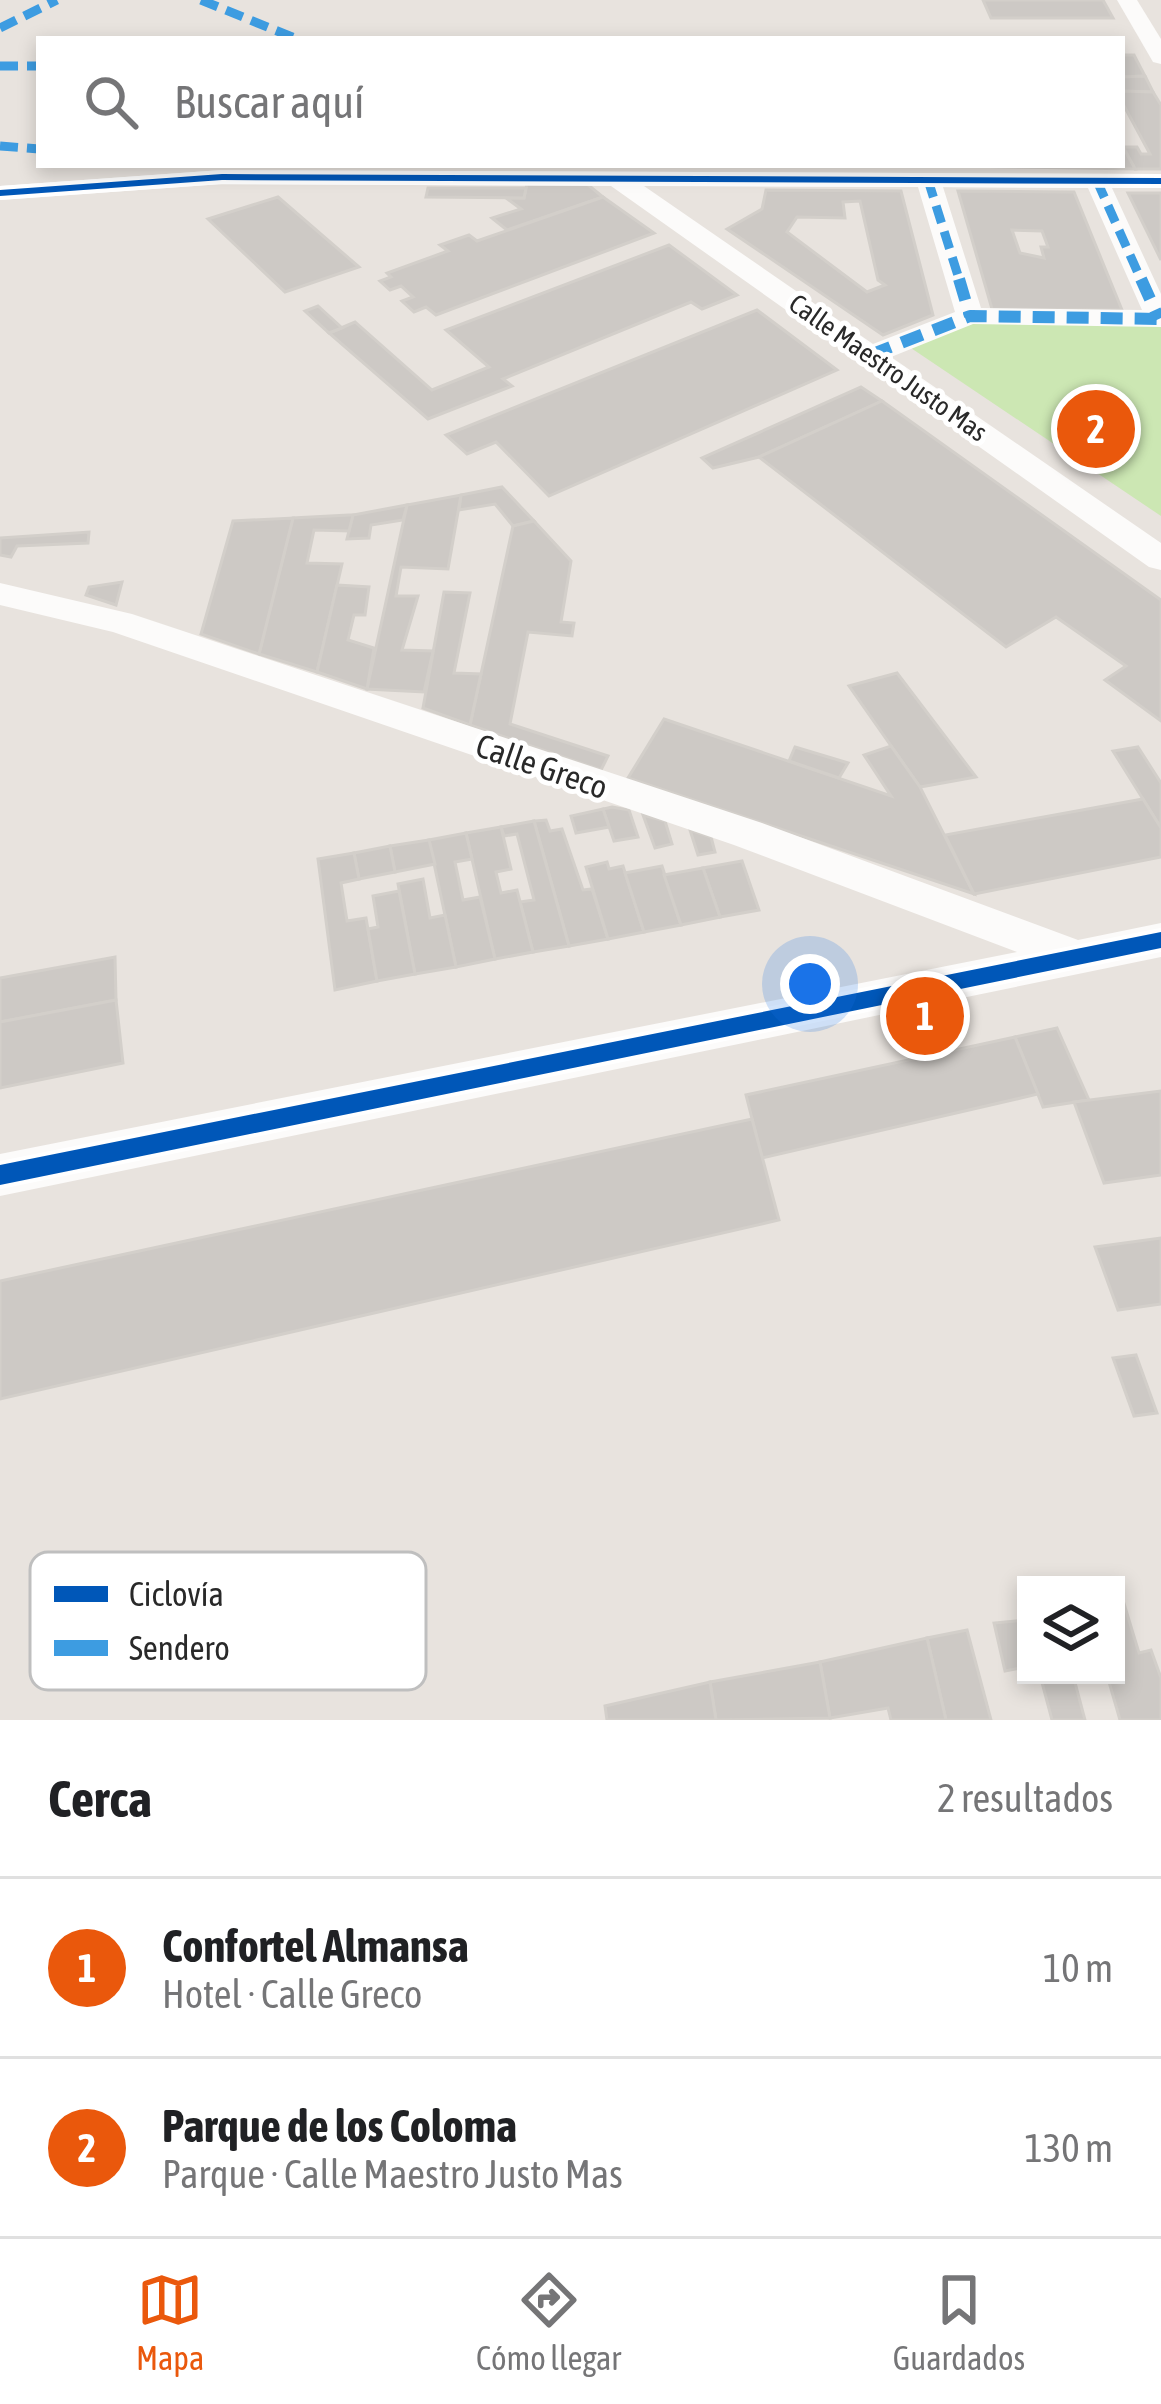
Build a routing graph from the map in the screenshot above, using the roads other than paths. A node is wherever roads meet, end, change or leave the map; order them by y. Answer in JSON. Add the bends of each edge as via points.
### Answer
{"nodes":[{"id":1,"x":1126,"y":0,"type":"edge"},
{"id":2,"x":1161,"y":57,"type":"edge"},
{"id":3,"x":616,"y":178,"type":"junction"},
{"id":4,"x":928,"y":180,"type":"junction"},
{"id":5,"x":1097,"y":181,"type":"junction"},
{"id":6,"x":1161,"y":181,"type":"edge"},
{"id":7,"x":0,"y":193,"type":"edge"},
{"id":8,"x":970,"y":316,"type":"junction"},
{"id":9,"x":1160,"y":319,"type":"edge"},
{"id":10,"x":870,"y":355,"type":"junction"},
{"id":11,"x":1161,"y":559,"type":"edge"},
{"id":12,"x":0,"y":594,"type":"edge"},
{"id":13,"x":1161,"y":940,"type":"edge"},
{"id":14,"x":1077,"y":957,"type":"junction"},
{"id":15,"x":0,"y":1175,"type":"edge"}],
"edges":[{"from":1,"to":2,"type":"street"},
{"from":3,"to":4,"type":"street"},
{"from":3,"to":7,"type":"street","via":[[222,177]]},
{"from":3,"to":10,"type":"street","name":"Calle Maestro Justo Mas"},
{"from":4,"to":5,"type":"street"},
{"from":4,"to":8,"type":"street"},
{"from":5,"to":6,"type":"street"},
{"from":5,"to":9,"type":"street"},
{"from":8,"to":9,"type":"street"},
{"from":8,"to":10,"type":"street"},
{"from":10,"to":11,"type":"street","name":"Calle Maestro Justo Mas"},
{"from":12,"to":14,"type":"street","name":"Calle Greco","via":[[121,622],[748,835]]},
{"from":13,"to":14,"type":"street"},
{"from":14,"to":15,"type":"street"}]}
